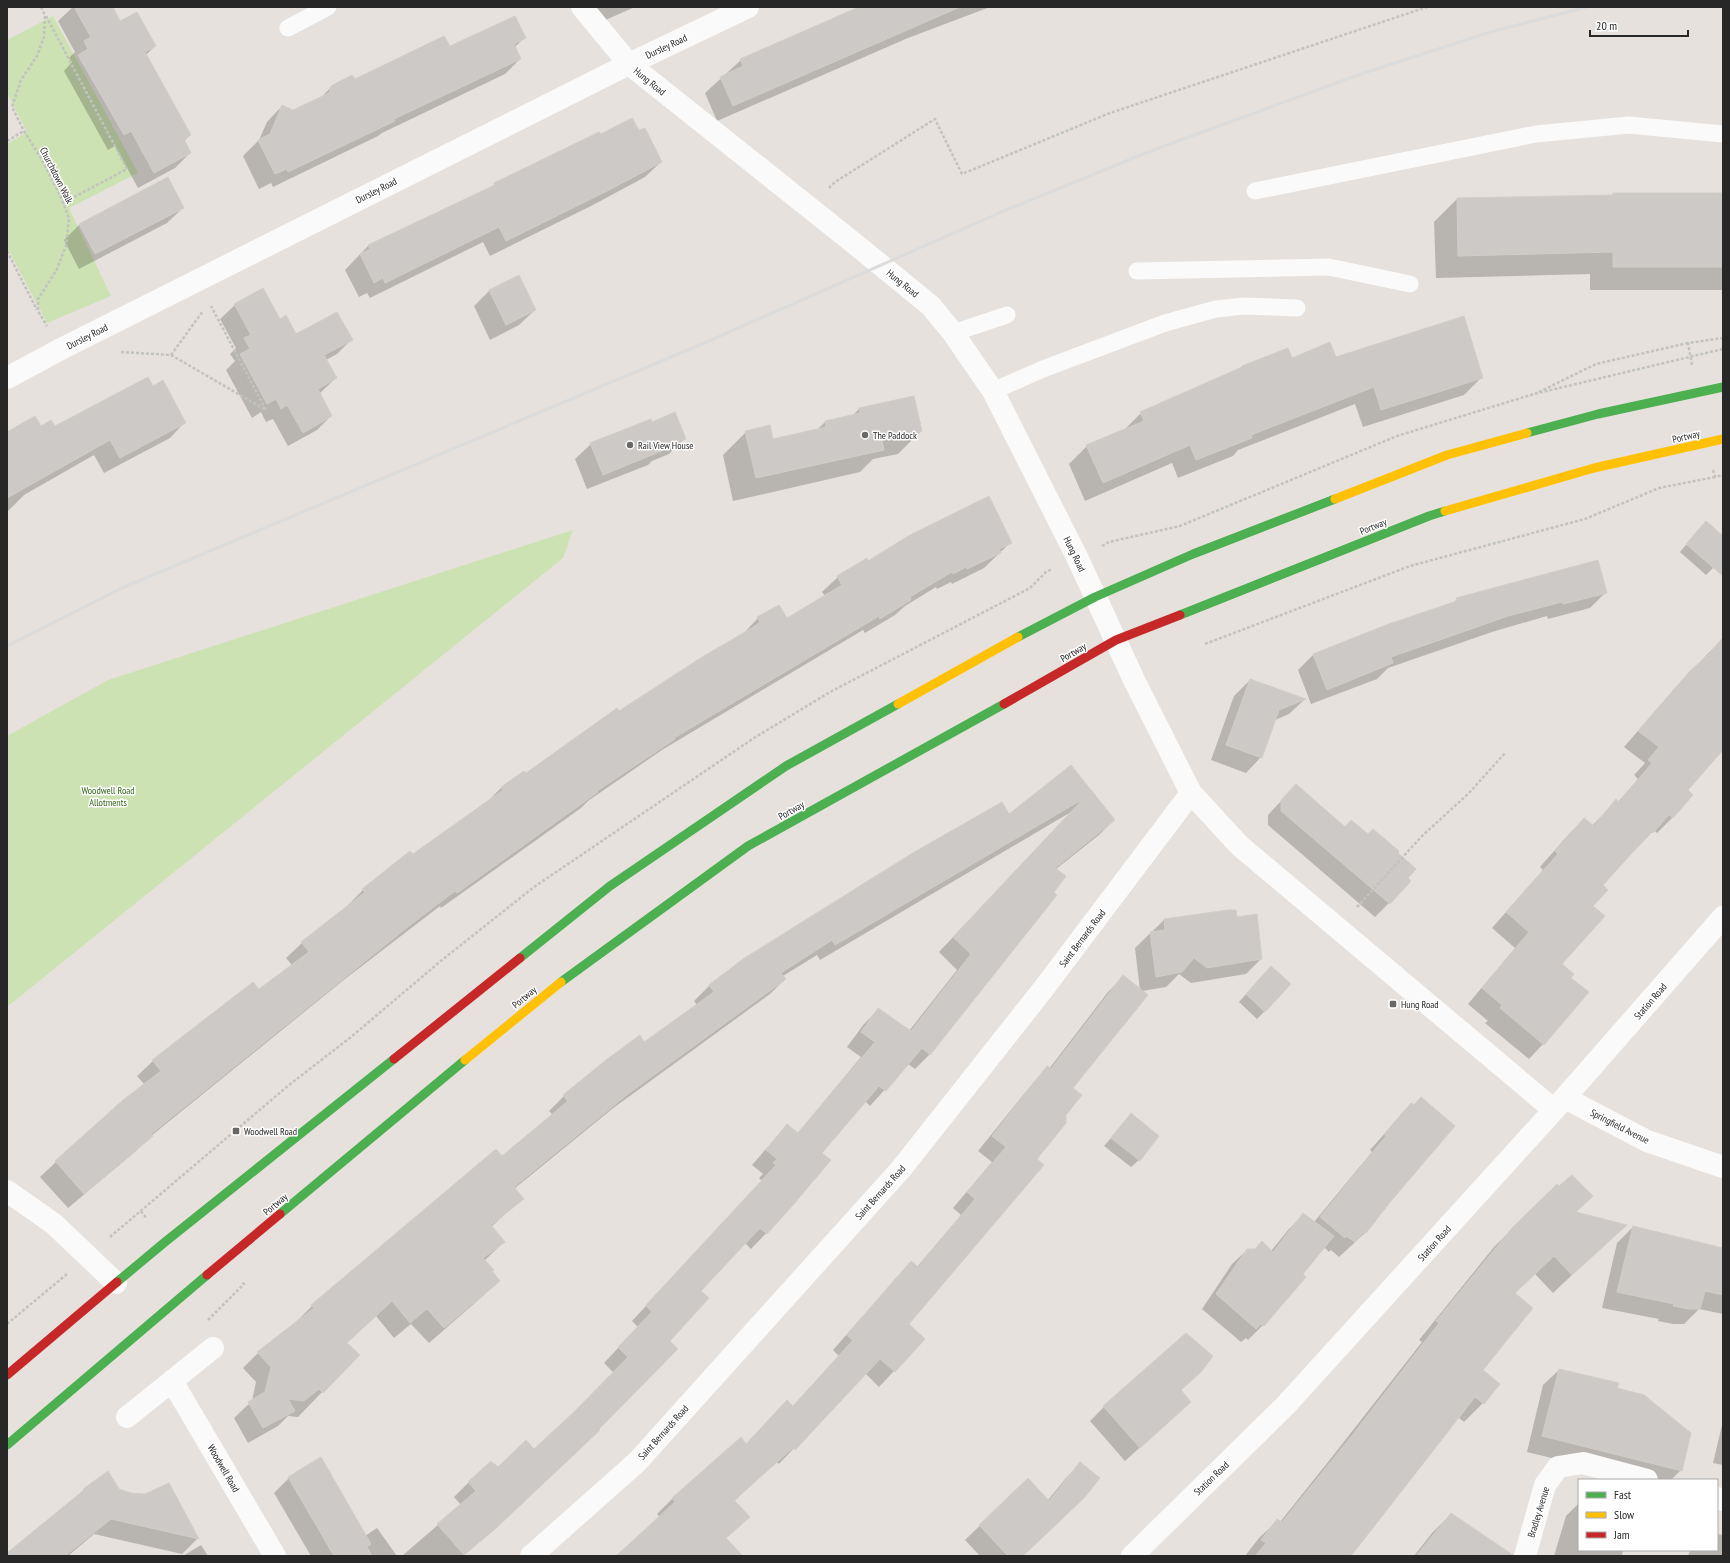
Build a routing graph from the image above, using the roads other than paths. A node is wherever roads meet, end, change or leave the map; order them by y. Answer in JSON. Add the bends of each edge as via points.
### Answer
{"nodes":[{"id":1,"x":328,"y":7,"type":"edge"},
{"id":2,"x":582,"y":7,"type":"edge"},
{"id":3,"x":748,"y":7,"type":"edge"},
{"id":4,"x":288,"y":28,"type":"dead end"},
{"id":5,"x":629,"y":64,"type":"junction"},
{"id":6,"x":1723,"y":134,"type":"edge"},
{"id":7,"x":1255,"y":191,"type":"dead end"},
{"id":8,"x":1137,"y":271,"type":"dead end"},
{"id":9,"x":1410,"y":284,"type":"dead end"},
{"id":10,"x":1297,"y":308,"type":"dead end"},
{"id":11,"x":1006,"y":315,"type":"dead end"},
{"id":12,"x":953,"y":333,"type":"junction"},
{"id":13,"x":7,"y":378,"type":"edge"},
{"id":14,"x":1723,"y":387,"type":"edge"},
{"id":15,"x":993,"y":392,"type":"junction"},
{"id":16,"x":1723,"y":439,"type":"edge"},
{"id":17,"x":1095,"y":597,"type":"junction"},
{"id":18,"x":1116,"y":640,"type":"junction"},
{"id":19,"x":1191,"y":793,"type":"junction"},
{"id":20,"x":1723,"y":917,"type":"edge"},
{"id":21,"x":1559,"y":1104,"type":"junction"},
{"id":22,"x":1723,"y":1167,"type":"edge"},
{"id":23,"x":7,"y":1191,"type":"edge"},
{"id":24,"x":116,"y":1283,"type":"junction"},
{"id":25,"x":213,"y":1348,"type":"road end"},
{"id":26,"x":7,"y":1375,"type":"edge"},
{"id":27,"x":172,"y":1381,"type":"junction"},
{"id":28,"x":127,"y":1417,"type":"dead end"},
{"id":29,"x":7,"y":1445,"type":"edge"},
{"id":30,"x":1643,"y":1479,"type":"edge"},
{"id":31,"x":275,"y":1556,"type":"edge"},
{"id":32,"x":531,"y":1556,"type":"edge"},
{"id":33,"x":1132,"y":1556,"type":"edge"},
{"id":34,"x":1525,"y":1556,"type":"edge"}],
"edges":[{"from":1,"to":4,"type":"lane"},
{"from":2,"to":5,"type":"street","name":"Hung Road"},
{"from":3,"to":5,"type":"street","name":"Dursley Road"},
{"from":5,"to":12,"type":"street","name":"Hung Road","via":[[931,306]]},
{"from":5,"to":13,"type":"street","name":"Dursley Road"},
{"from":6,"to":7,"type":"lane","via":[[1629,125],[1536,134]]},
{"from":8,"to":9,"type":"lane","via":[[1330,267]]},
{"from":10,"to":15,"type":"lane","via":[[1244,306],[1216,309],[1165,323],[1043,369]]},
{"from":11,"to":12,"type":"lane"},
{"from":12,"to":15,"type":"street","name":"Hung Road"},
{"from":14,"to":17,"type":"highway","via":[[1598,414],[1447,455],[1193,554]]},
{"from":15,"to":17,"type":"street","name":"Hung Road","via":[[1072,546]]},
{"from":16,"to":18,"type":"highway","name":"Portway","via":[[1594,468],[1429,516]]},
{"from":17,"to":18,"type":"street","name":"Hung Road"},
{"from":17,"to":24,"type":"highway","via":[[1013,639],[786,766],[610,886]]},
{"from":18,"to":19,"type":"street","name":"Hung Road"},
{"from":18,"to":29,"type":"highway","name":"Portway","via":[[748,846],[546,993]]},
{"from":19,"to":21,"type":"street","name":"Hung Road","via":[[1240,846],[1338,928]]},
{"from":19,"to":32,"type":"street","name":"Saint Bernards Road","via":[[1044,988],[901,1169],[637,1462]]},
{"from":20,"to":21,"type":"street","name":"Station Road"},
{"from":21,"to":22,"type":"street","name":"Springfield Avenue","via":[[1647,1141]]},
{"from":21,"to":33,"type":"street","name":"Station Road","via":[[1285,1406]]},
{"from":23,"to":24,"type":"street","via":[[54,1224]]},
{"from":24,"to":26,"type":"highway"},
{"from":25,"to":27,"type":"street"},
{"from":27,"to":28,"type":"street"},
{"from":27,"to":31,"type":"street","name":"Woodwell Road"},
{"from":30,"to":34,"type":"street","name":"Bradley Avenue","via":[[1583,1463],[1558,1467],[1545,1485]]}]}
